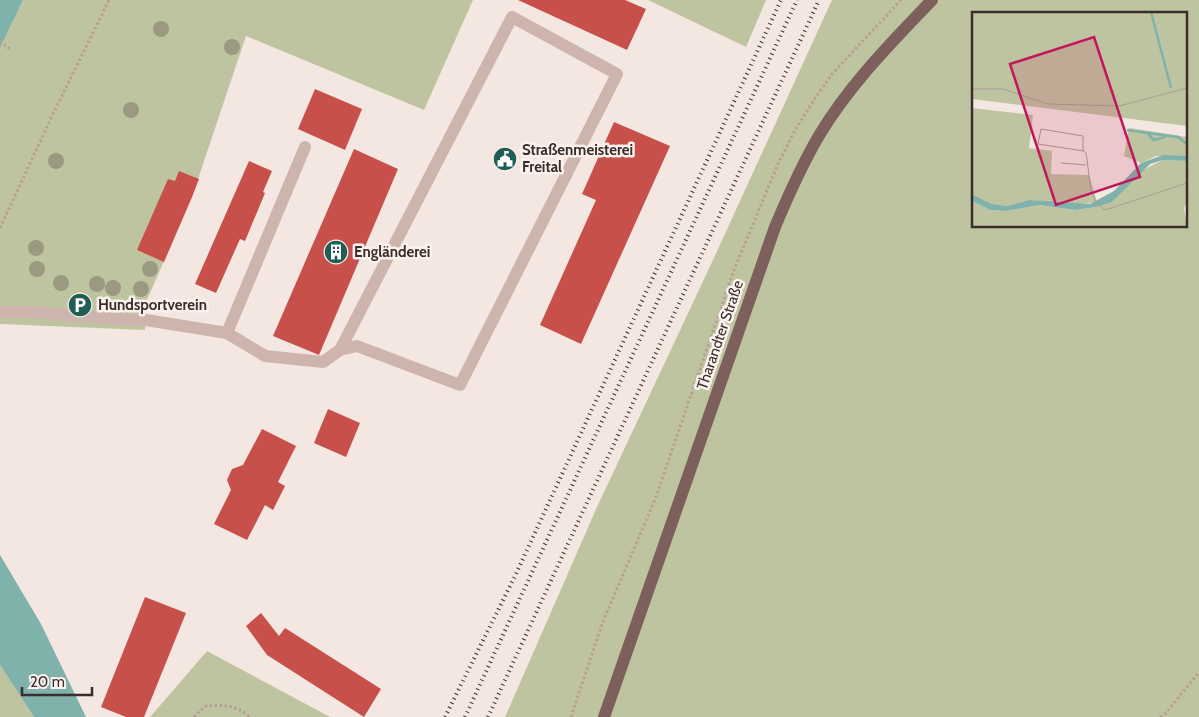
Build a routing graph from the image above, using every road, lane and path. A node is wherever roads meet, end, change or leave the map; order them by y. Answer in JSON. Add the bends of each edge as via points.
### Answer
{"nodes":[{"id":1,"x":109,"y":0,"type":"edge"},
{"id":2,"x":932,"y":0,"type":"edge"},
{"id":3,"x":0,"y":41,"type":"edge"},
{"id":4,"x":11,"y":50,"type":"dead end"},
{"id":5,"x":306,"y":147,"type":"dead end"},
{"id":6,"x":0,"y":228,"type":"edge"},
{"id":7,"x":0,"y":312,"type":"edge"},
{"id":8,"x":227,"y":333,"type":"junction"},
{"id":9,"x":340,"y":350,"type":"junction"},
{"id":10,"x":699,"y":371,"type":"dead end"},
{"id":11,"x":1199,"y":672,"type":"edge"},
{"id":12,"x":194,"y":717,"type":"edge"},
{"id":13,"x":250,"y":717,"type":"edge"},
{"id":14,"x":571,"y":717,"type":"edge"},
{"id":15,"x":604,"y":717,"type":"edge"},
{"id":16,"x":1160,"y":717,"type":"edge"}],
"edges":[{"from":1,"to":6,"type":"path"},
{"from":2,"to":15,"type":"main road","name":"Tharandter Straße","via":[[877,59],[833,114],[793,185],[772,236]]},
{"from":3,"to":4,"type":"path"},
{"from":5,"to":8,"type":"lane"},
{"from":7,"to":8,"type":"lane","via":[[146,320]]},
{"from":8,"to":9,"type":"lane","via":[[265,356],[323,362]]},
{"from":9,"to":9,"type":"lane","via":[[512,17],[616,74],[460,385],[357,346]]},
{"from":10,"to":14,"type":"path","via":[[656,497],[602,624]]},
{"from":11,"to":16,"type":"path"},
{"from":12,"to":13,"type":"path","via":[[205,706],[226,704]]}]}
